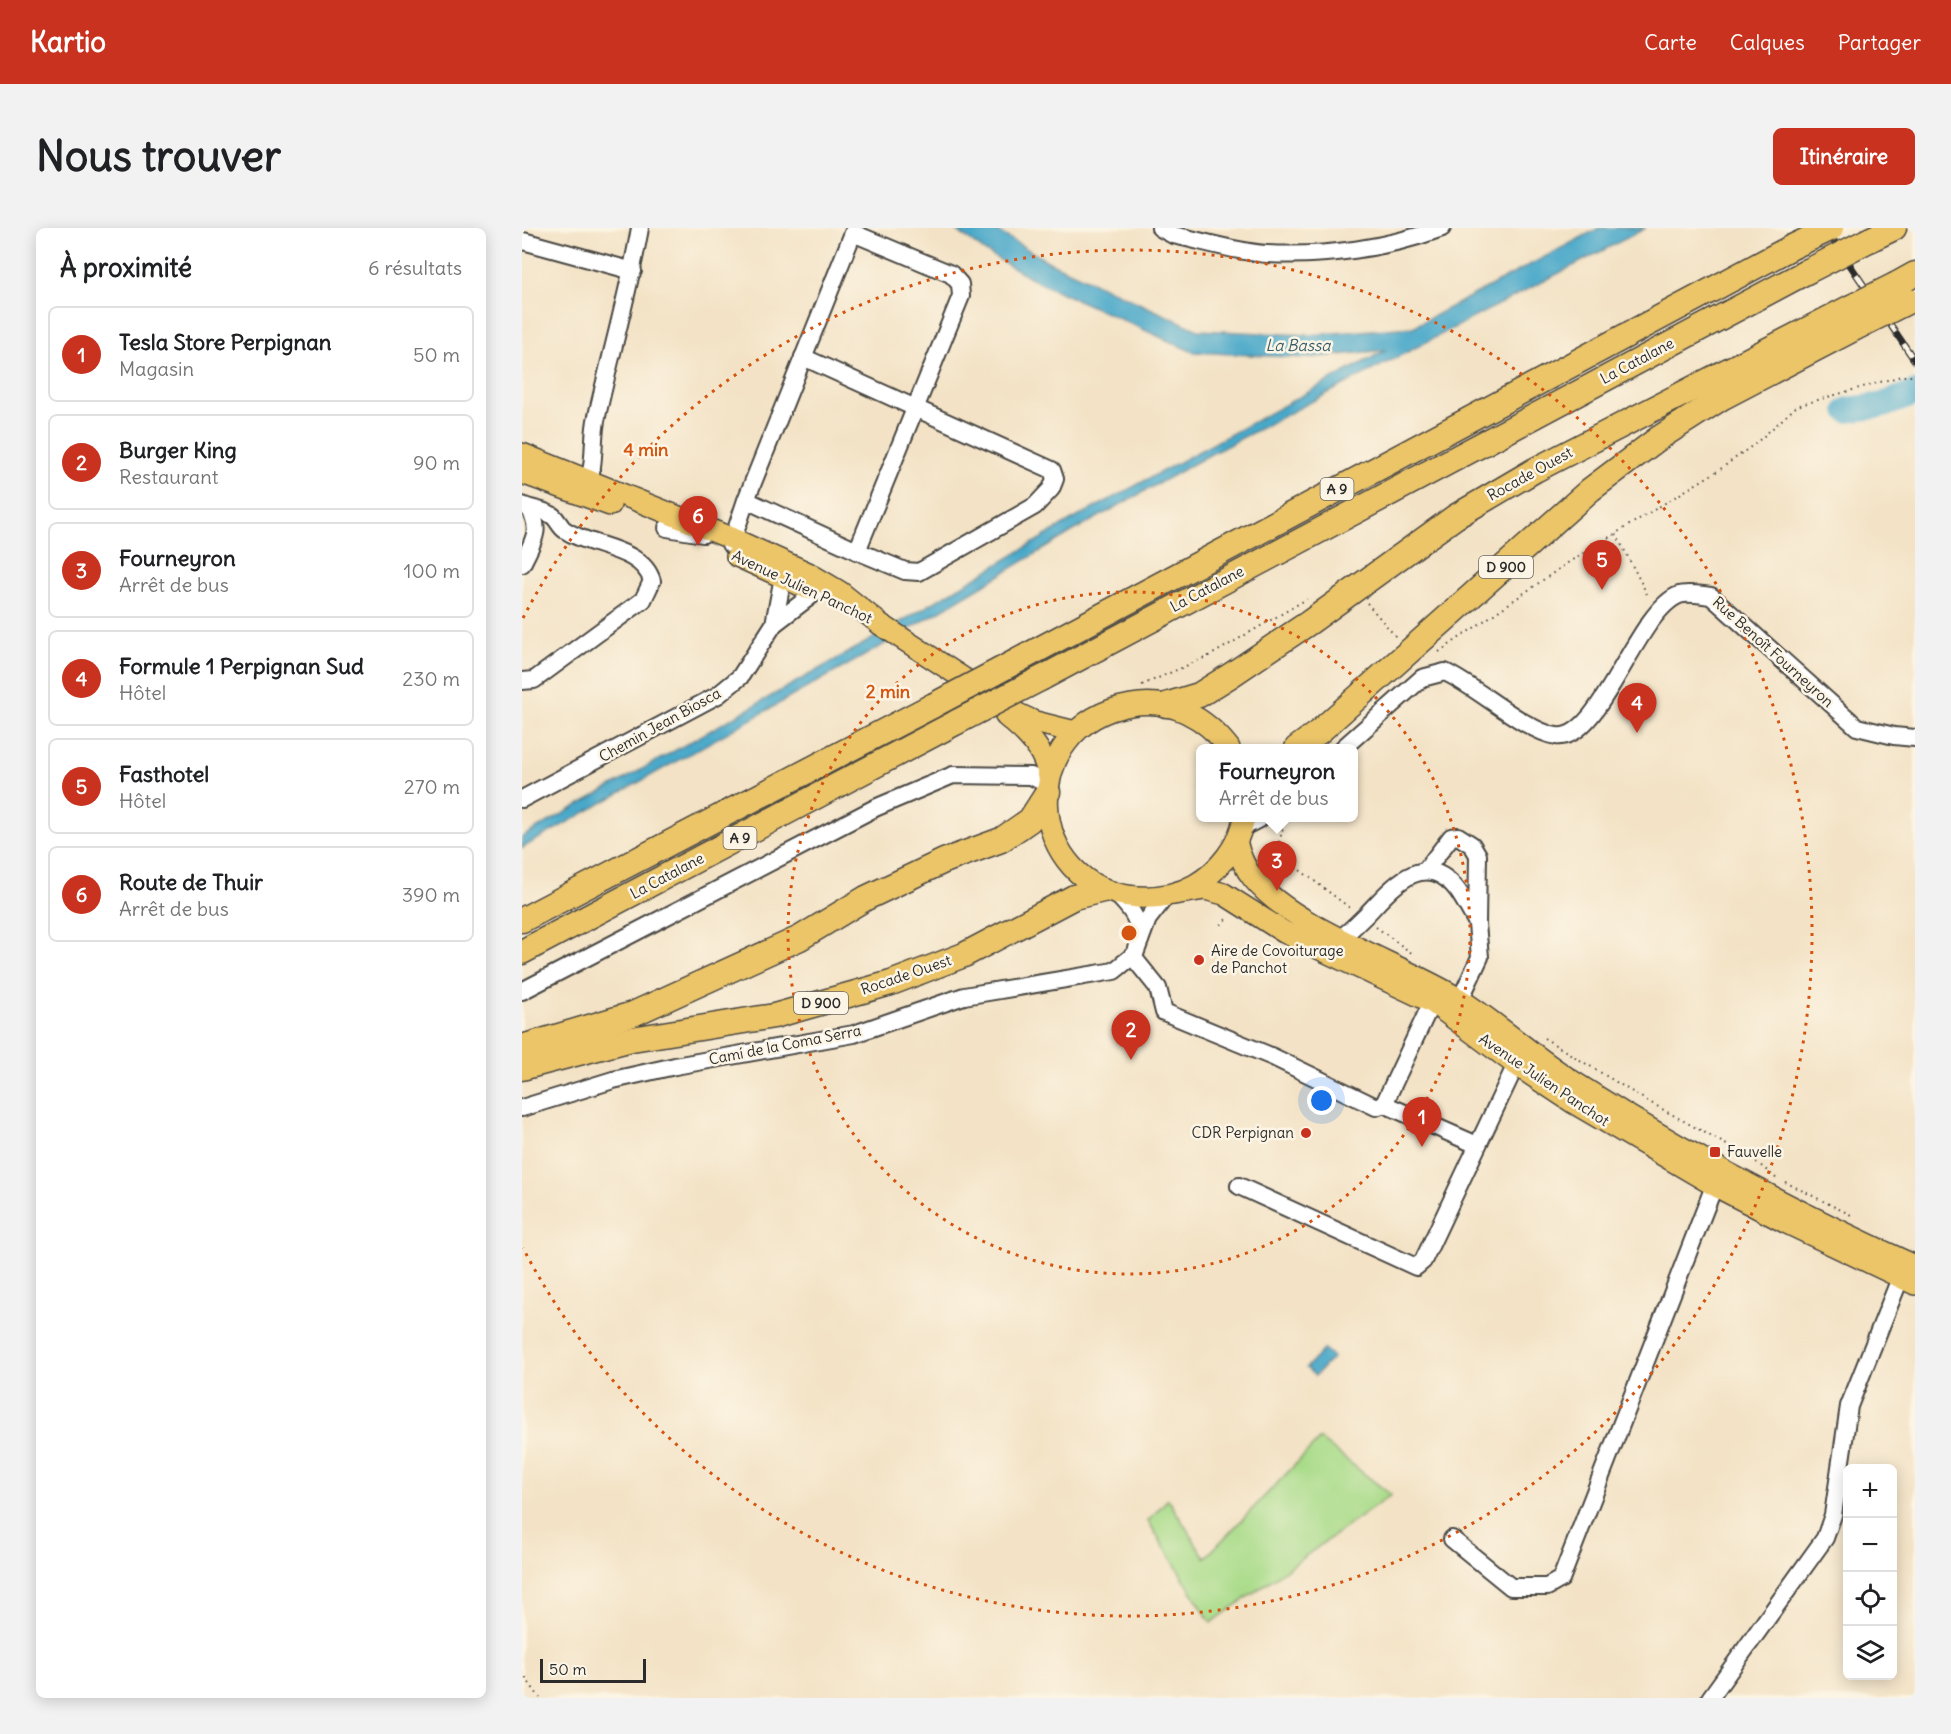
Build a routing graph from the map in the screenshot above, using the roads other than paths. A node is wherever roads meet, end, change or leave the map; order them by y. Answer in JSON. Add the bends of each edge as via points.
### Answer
{"nodes":[{"id":1,"x":640,"y":228,"type":"edge"},
{"id":2,"x":1160,"y":228,"type":"edge"},
{"id":3,"x":1442,"y":228,"type":"edge"},
{"id":4,"x":1832,"y":228,"type":"edge"},
{"id":5,"x":1894,"y":228,"type":"edge"},
{"id":6,"x":523,"y":241,"type":"edge"},
{"id":7,"x":633,"y":271,"type":"junction"},
{"id":8,"x":1909,"y":289,"type":"edge"},
{"id":9,"x":803,"y":357,"type":"junction"},
{"id":10,"x":1717,"y":388,"type":"junction"},
{"id":11,"x":914,"y":408,"type":"junction"},
{"id":12,"x":526,"y":462,"type":"edge"},
{"id":13,"x":548,"y":482,"type":"junction"},
{"id":14,"x":587,"y":484,"type":"junction"},
{"id":15,"x":746,"y":500,"type":"junction"},
{"id":16,"x":606,"y":504,"type":"junction"},
{"id":17,"x":525,"y":507,"type":"edge"},
{"id":18,"x":667,"y":528,"type":"junction"},
{"id":19,"x":564,"y":530,"type":"junction"},
{"id":20,"x":537,"y":532,"type":"junction"},
{"id":21,"x":731,"y":542,"type":"junction"},
{"id":22,"x":857,"y":551,"type":"junction"},
{"id":23,"x":522,"y":564,"type":"edge"},
{"id":24,"x":796,"y":576,"type":"junction"},
{"id":25,"x":774,"y":624,"type":"junction"},
{"id":26,"x":880,"y":624,"type":"junction"},
{"id":27,"x":915,"y":647,"type":"junction"},
{"id":28,"x":522,"y":681,"type":"edge"},
{"id":29,"x":1166,"y":705,"type":"junction"},
{"id":30,"x":1075,"y":732,"type":"junction"},
{"id":31,"x":1915,"y":738,"type":"edge"},
{"id":32,"x":1225,"y":744,"type":"edge"},
{"id":33,"x":1302,"y":744,"type":"edge"},
{"id":34,"x":1347,"y":744,"type":"edge"},
{"id":35,"x":1048,"y":784,"type":"junction"},
{"id":36,"x":522,"y":799,"type":"edge"},
{"id":37,"x":1253,"y":822,"type":"edge"},
{"id":38,"x":1240,"y":829,"type":"edge"},
{"id":39,"x":1425,"y":871,"type":"junction"},
{"id":40,"x":1110,"y":892,"type":"junction"},
{"id":41,"x":1170,"y":895,"type":"junction"},
{"id":42,"x":522,"y":920,"type":"edge"},
{"id":43,"x":1477,"y":924,"type":"junction"},
{"id":44,"x":1341,"y":938,"type":"junction"},
{"id":45,"x":1137,"y":950,"type":"junction"},
{"id":46,"x":1323,"y":951,"type":"junction"},
{"id":47,"x":522,"y":952,"type":"edge"},
{"id":48,"x":1380,"y":976,"type":"junction"},
{"id":49,"x":522,"y":991,"type":"edge"},
{"id":50,"x":1460,"y":1000,"type":"junction"},
{"id":51,"x":1432,"y":1002,"type":"junction"},
{"id":52,"x":1497,"y":1025,"type":"junction"},
{"id":53,"x":522,"y":1047,"type":"edge"},
{"id":54,"x":1526,"y":1049,"type":"junction"},
{"id":55,"x":522,"y":1068,"type":"edge"},
{"id":56,"x":1384,"y":1104,"type":"junction"},
{"id":57,"x":522,"y":1108,"type":"edge"},
{"id":58,"x":1477,"y":1145,"type":"junction"},
{"id":59,"x":1717,"y":1177,"type":"junction"},
{"id":60,"x":1239,"y":1186,"type":"dead end"},
{"id":61,"x":1909,"y":1273,"type":"edge"},
{"id":62,"x":1452,"y":1539,"type":"dead end"},
{"id":63,"x":1710,"y":1698,"type":"edge"}],
"edges":[{"from":1,"to":7,"type":"street"},
{"from":2,"to":3,"type":"street","via":[[1173,235],[1266,254],[1346,251],[1414,238]]},
{"from":4,"to":42,"type":"highway","name":"La Catalane","number":"A 9","bridge":true},
{"from":5,"to":47,"type":"highway","name":"La Catalane","number":"A 9","bridge":true},
{"from":6,"to":7,"type":"street"},
{"from":7,"to":14,"type":"street","via":[[596,419],[594,467]]},
{"from":8,"to":10,"type":"highway","name":"Rocade Ouest","number":"D 900","bridge":true},
{"from":9,"to":11,"type":"street"},
{"from":9,"to":11,"type":"street","via":[[853,233],[951,274],[960,284],[961,296]]},
{"from":9,"to":15,"type":"street"},
{"from":10,"to":29,"type":"highway","name":"Rocade Ouest","number":"D 900","via":[[1535,470],[1455,517],[1232,675],[1199,695]]},
{"from":10,"to":33,"type":"highway","name":"Rocade Ouest","number":"D 900","via":[[1590,490]]},
{"from":11,"to":22,"type":"street"},
{"from":11,"to":22,"type":"street","via":[[1052,470],[1055,479],[1035,506],[919,572],[905,571]]},
{"from":12,"to":13,"type":"main road","name":"Avenue Julien Panchot"},
{"from":12,"to":14,"type":"main road","name":"Avenue Julien Panchot"},
{"from":13,"to":14,"type":"street"},
{"from":13,"to":16,"type":"main road","name":"Avenue Julien Panchot"},
{"from":14,"to":16,"type":"street"},
{"from":14,"to":21,"type":"main road","name":"Avenue Julien Panchot"},
{"from":15,"to":21,"type":"street"},
{"from":15,"to":22,"type":"street"},
{"from":16,"to":18,"type":"main road","name":"Avenue Julien Panchot"},
{"from":17,"to":19,"type":"street","via":[[544,511]]},
{"from":17,"to":20,"type":"street","via":[[536,519]]},
{"from":18,"to":21,"type":"street"},
{"from":18,"to":24,"type":"main road","name":"Avenue Julien Panchot"},
{"from":19,"to":20,"type":"street"},
{"from":19,"to":28,"type":"street","via":[[639,561],[652,581],[643,600],[534,680]]},
{"from":20,"to":23,"type":"street"},
{"from":21,"to":24,"type":"main road","name":"Avenue Julien Panchot"},
{"from":24,"to":25,"type":"street","name":"Chemin Jean Biosca"},
{"from":24,"to":25,"type":"street","name":"Chemin Jean Biosca"},
{"from":24,"to":26,"type":"main road","name":"Avenue Julien Panchot"},
{"from":24,"to":26,"type":"main road","name":"Avenue Julien Panchot","via":[[840,592]]},
{"from":25,"to":36,"type":"street","name":"Chemin Jean Biosca","via":[[740,677],[718,695]]},
{"from":26,"to":27,"type":"main road","name":"Avenue Julien Panchot"},
{"from":27,"to":30,"type":"main road","name":"Avenue Julien Panchot","via":[[1018,714]]},
{"from":27,"to":35,"type":"main road","name":"Avenue Julien Panchot","via":[[1025,731],[1046,761]]},
{"from":29,"to":30,"type":"main road","via":[[1142,703],[1119,707],[1096,716]]},
{"from":29,"to":32,"type":"main road","via":[[1203,721]]},
{"from":30,"to":35,"type":"main road","via":[[1059,753]]},
{"from":31,"to":34,"type":"street","name":"Rue Benoît Fourneyron","via":[[1857,727],[1711,596],[1680,595],[1656,613],[1583,727],[1559,737],[1539,732],[1445,672],[1422,678]]},
{"from":35,"to":40,"type":"main road","via":[[1050,824],[1064,856],[1088,881]]},
{"from":35,"to":49,"type":"street","via":[[1031,776],[941,778],[874,808]]},
{"from":35,"to":53,"type":"highway","via":[[1030,820],[1001,840],[944,861],[866,898],[800,938],[633,1014]]},
{"from":37,"to":38,"type":"street"},
{"from":38,"to":41,"type":"main road","via":[[1227,855],[1210,874]]},
{"from":38,"to":44,"type":"main road","name":"Avenue Julien Panchot","via":[[1240,856],[1253,878],[1274,898]]},
{"from":39,"to":43,"type":"street","via":[[1445,879],[1458,891]]},
{"from":39,"to":43,"type":"street","via":[[1451,837],[1458,836],[1472,845],[1478,855]]},
{"from":39,"to":44,"type":"street","via":[[1412,873],[1396,884]]},
{"from":40,"to":41,"type":"main road","name":"Avenue Julien Panchot","via":[[1149,898]]},
{"from":40,"to":45,"type":"street","via":[[1136,917]]},
{"from":40,"to":55,"type":"highway","name":"Rocade Ouest","number":"D 900","via":[[1074,897],[963,955],[891,983],[774,1016],[632,1039]]},
{"from":41,"to":45,"type":"street","via":[[1148,919]]},
{"from":41,"to":46,"type":"main road","name":"Avenue Julien Panchot","via":[[1205,889],[1224,894]]},
{"from":43,"to":50,"type":"street","via":[[1480,957]]},
{"from":44,"to":46,"type":"street"},
{"from":44,"to":50,"type":"main road","name":"Avenue Julien Panchot"},
{"from":45,"to":56,"type":"street","via":[[1161,987],[1164,1012],[1376,1107]]},
{"from":45,"to":57,"type":"street","name":"Camí de la Coma Serra","via":[[1114,971],[964,996],[854,1034],[675,1066]]},
{"from":46,"to":48,"type":"main road","name":"Avenue Julien Panchot"},
{"from":48,"to":50,"type":"street","via":[[1397,971],[1442,1000]]},
{"from":48,"to":51,"type":"main road","name":"Avenue Julien Panchot"},
{"from":50,"to":52,"type":"main road","name":"Avenue Julien Panchot"},
{"from":51,"to":52,"type":"street","via":[[1460,1006],[1487,1024]]},
{"from":51,"to":54,"type":"main road","name":"Avenue Julien Panchot"},
{"from":51,"to":56,"type":"street"},
{"from":52,"to":54,"type":"main road","name":"Avenue Julien Panchot"},
{"from":54,"to":58,"type":"street"},
{"from":54,"to":59,"type":"main road","name":"Avenue Julien Panchot"},
{"from":56,"to":58,"type":"street"},
{"from":58,"to":60,"type":"street","via":[[1423,1261],[1416,1268]]},
{"from":59,"to":61,"type":"main road","name":"Avenue Julien Panchot","via":[[1794,1209]]},
{"from":59,"to":62,"type":"street","via":[[1561,1579],[1547,1587],[1511,1587]]},
{"from":61,"to":63,"type":"street","via":[[1849,1406],[1833,1515],[1825,1538]]}]}
